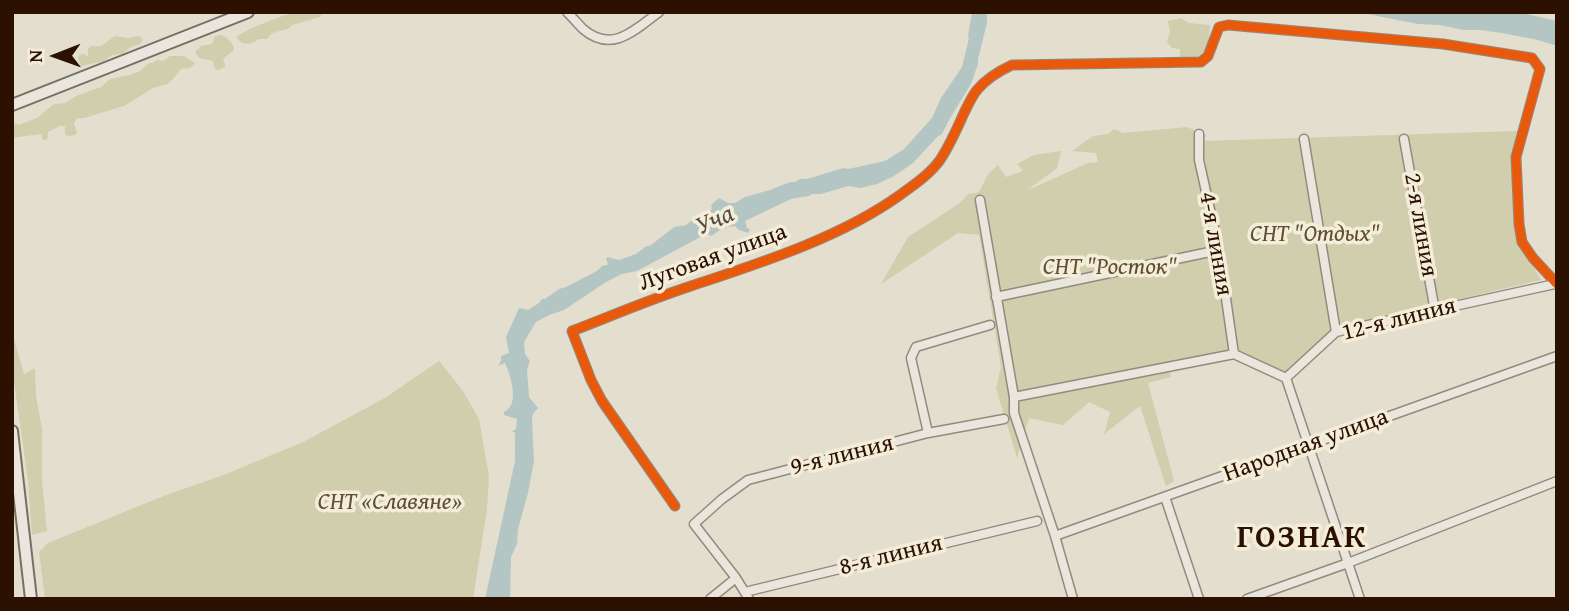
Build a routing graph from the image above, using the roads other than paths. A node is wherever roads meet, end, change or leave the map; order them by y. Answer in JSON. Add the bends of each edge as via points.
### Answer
{"nodes":[{"id":1,"x":248,"y":12,"type":"edge"},
{"id":2,"x":567,"y":12,"type":"edge"},
{"id":3,"x":659,"y":12,"type":"edge"},
{"id":4,"x":12,"y":105,"type":"edge"},
{"id":5,"x":1199,"y":134,"type":"dead end"},
{"id":6,"x":1304,"y":139,"type":"dead end"},
{"id":7,"x":1404,"y":139,"type":"dead end"},
{"id":8,"x":980,"y":200,"type":"dead end"},
{"id":9,"x":1219,"y":250,"type":"junction"},
{"id":10,"x":1556,"y":284,"type":"edge"},
{"id":11,"x":996,"y":297,"type":"junction"},
{"id":12,"x":1435,"y":311,"type":"junction"},
{"id":13,"x":990,"y":325,"type":"dead end"},
{"id":14,"x":1336,"y":332,"type":"junction"},
{"id":15,"x":1234,"y":354,"type":"junction"},
{"id":16,"x":1557,"y":356,"type":"edge"},
{"id":17,"x":1286,"y":378,"type":"junction"},
{"id":18,"x":1014,"y":397,"type":"junction"},
{"id":19,"x":1004,"y":419,"type":"dead end"},
{"id":20,"x":12,"y":431,"type":"edge"},
{"id":21,"x":928,"y":433,"type":"junction"},
{"id":22,"x":1308,"y":445,"type":"junction"},
{"id":23,"x":1557,"y":481,"type":"edge"},
{"id":24,"x":1165,"y":497,"type":"junction"},
{"id":25,"x":675,"y":506,"type":"dead end"},
{"id":26,"x":1037,"y":521,"type":"dead end"},
{"id":27,"x":1055,"y":536,"type":"junction"},
{"id":28,"x":1348,"y":563,"type":"junction"},
{"id":29,"x":736,"y":578,"type":"junction"},
{"id":30,"x":747,"y":595,"type":"edge"},
{"id":31,"x":31,"y":599,"type":"edge"},
{"id":32,"x":710,"y":599,"type":"edge"},
{"id":33,"x":1073,"y":599,"type":"edge"},
{"id":34,"x":1199,"y":599,"type":"edge"},
{"id":35,"x":1247,"y":599,"type":"edge"},
{"id":36,"x":1360,"y":599,"type":"edge"}],
"edges":[{"from":1,"to":4,"type":"main road"},
{"from":2,"to":3,"type":"street","via":[[596,37],[616,40]]},
{"from":5,"to":9,"type":"street","name":"4-я линия","via":[[1199,160]]},
{"from":6,"to":14,"type":"street"},
{"from":7,"to":12,"type":"street","name":"2-я линия"},
{"from":8,"to":11,"type":"street"},
{"from":9,"to":11,"type":"street"},
{"from":9,"to":15,"type":"street","name":"4-я линия"},
{"from":10,"to":12,"type":"street","name":"12-я линия"},
{"from":10,"to":25,"type":"street","name":"Луговая улица","via":[[1522,242],[1519,224],[1516,157],[1540,69],[1532,58],[1443,44],[1228,25],[1219,27],[1201,62],[1012,65],[978,88],[939,161],[876,211],[751,267],[572,331],[602,401]]},
{"from":11,"to":18,"type":"street"},
{"from":12,"to":14,"type":"street","name":"12-я линия"},
{"from":13,"to":21,"type":"street","via":[[916,347],[911,358]]},
{"from":14,"to":17,"type":"street","name":"12-я линия"},
{"from":15,"to":17,"type":"street"},
{"from":15,"to":18,"type":"street"},
{"from":16,"to":22,"type":"street","name":"Народная улица"},
{"from":17,"to":22,"type":"street"},
{"from":18,"to":27,"type":"street","via":[[1014,413]]},
{"from":19,"to":21,"type":"street","name":"9-я линия"},
{"from":20,"to":31,"type":"main road"},
{"from":21,"to":29,"type":"street","name":"9-я линия","via":[[748,480],[722,499],[694,524]]},
{"from":22,"to":24,"type":"street","name":"Народная улица"},
{"from":22,"to":28,"type":"street"},
{"from":23,"to":28,"type":"street"},
{"from":24,"to":27,"type":"street","name":"Народная улица"},
{"from":24,"to":34,"type":"street"},
{"from":26,"to":30,"type":"street","name":"8-я линия"},
{"from":27,"to":33,"type":"street"},
{"from":28,"to":35,"type":"street"},
{"from":28,"to":36,"type":"street"},
{"from":29,"to":30,"type":"street"},
{"from":29,"to":32,"type":"street"}]}
